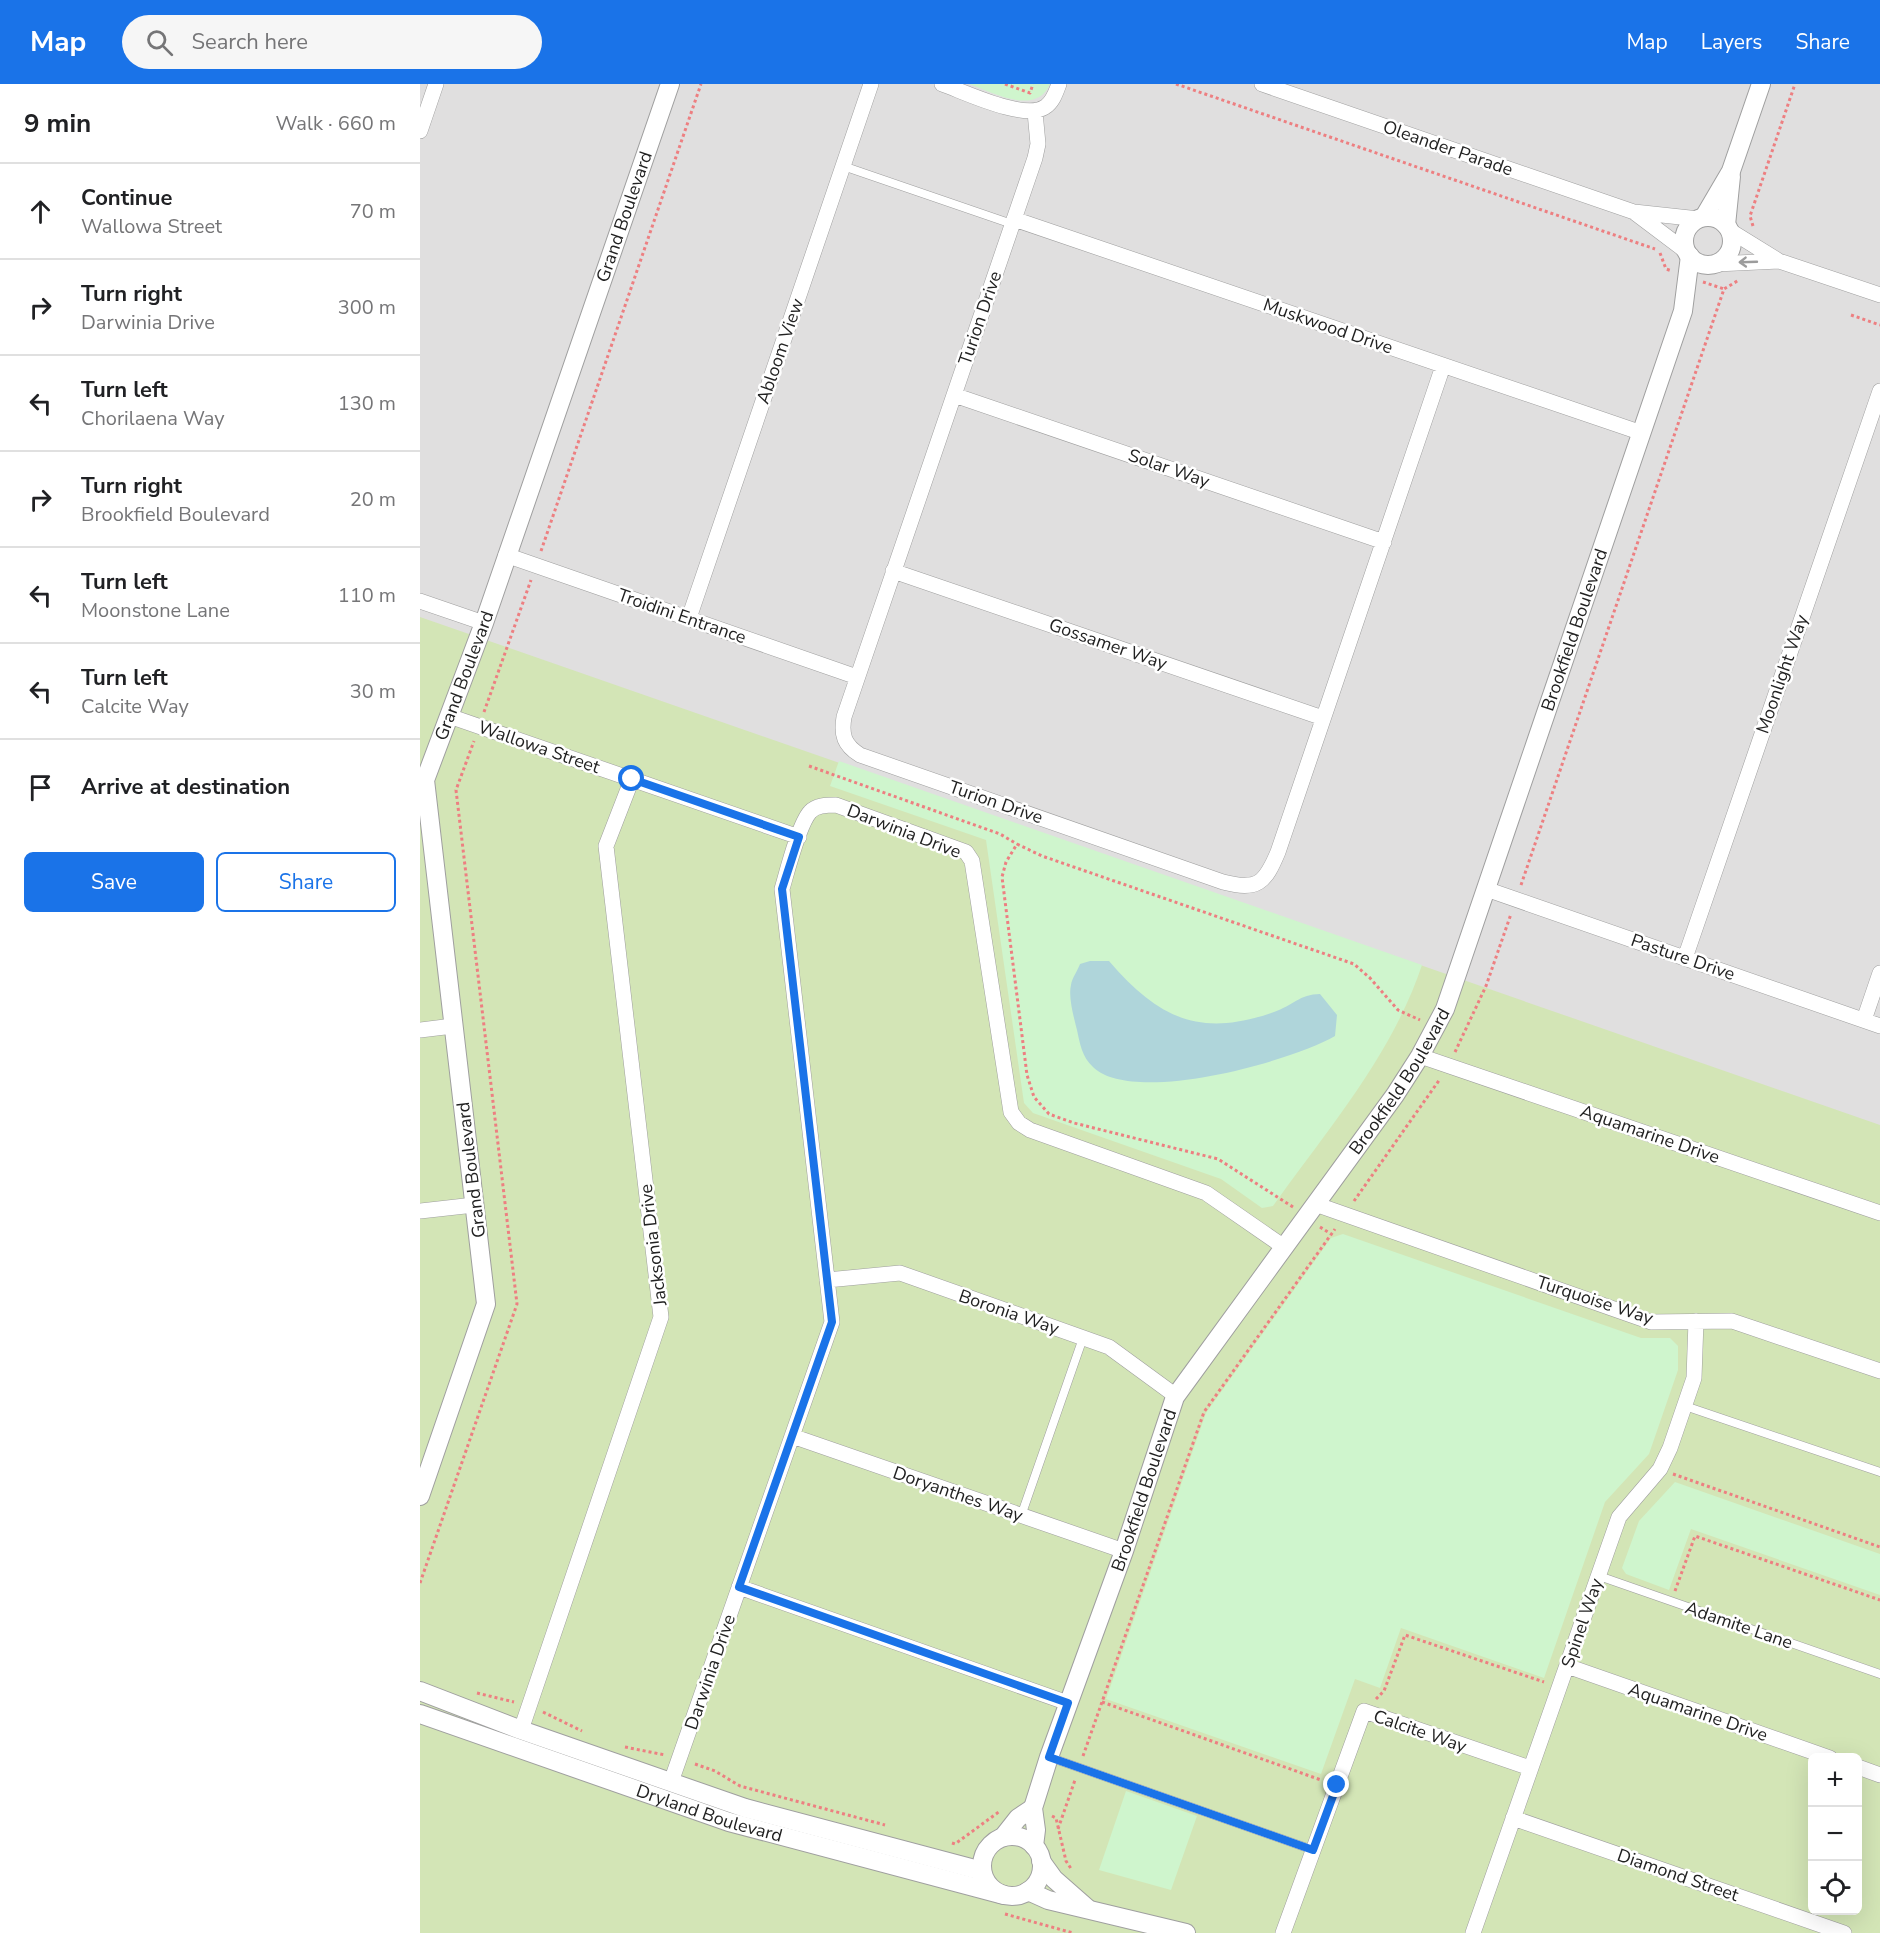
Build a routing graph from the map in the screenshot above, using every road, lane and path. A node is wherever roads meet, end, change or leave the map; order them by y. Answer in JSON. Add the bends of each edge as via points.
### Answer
{"nodes":[{"id":1,"x":436,"y":84,"type":"edge"},
{"id":2,"x":670,"y":84,"type":"edge"},
{"id":3,"x":701,"y":84,"type":"edge"},
{"id":4,"x":871,"y":84,"type":"edge"},
{"id":5,"x":942,"y":84,"type":"edge"},
{"id":6,"x":1005,"y":84,"type":"edge"},
{"id":7,"x":1033,"y":84,"type":"edge"},
{"id":8,"x":1059,"y":84,"type":"edge"},
{"id":9,"x":1176,"y":84,"type":"edge"},
{"id":10,"x":1262,"y":84,"type":"edge"},
{"id":11,"x":1761,"y":84,"type":"edge"},
{"id":12,"x":1795,"y":84,"type":"edge"},
{"id":13,"x":1035,"y":112,"type":"junction"},
{"id":14,"x":420,"y":130,"type":"edge"},
{"id":15,"x":843,"y":166,"type":"junction"},
{"id":16,"x":1731,"y":171,"type":"junction"},
{"id":17,"x":1634,"y":212,"type":"junction"},
{"id":18,"x":1702,"y":218,"type":"junction"},
{"id":19,"x":1013,"y":221,"type":"junction"},
{"id":20,"x":1728,"y":228,"type":"junction"},
{"id":21,"x":1756,"y":233,"type":"dead end"},
{"id":22,"x":1659,"y":251,"type":"dead end"},
{"id":23,"x":1688,"y":254,"type":"junction"},
{"id":24,"x":1779,"y":261,"type":"junction"},
{"id":25,"x":1713,"y":264,"type":"junction"},
{"id":26,"x":1725,"y":289,"type":"dead end"},
{"id":27,"x":1880,"y":295,"type":"edge"},
{"id":28,"x":1683,"y":311,"type":"junction"},
{"id":29,"x":1851,"y":315,"type":"dead end"},
{"id":30,"x":1880,"y":325,"type":"edge"},
{"id":31,"x":1443,"y":366,"type":"junction"},
{"id":32,"x":1880,"y":391,"type":"edge"},
{"id":33,"x":954,"y":395,"type":"junction"},
{"id":34,"x":1642,"y":433,"type":"junction"},
{"id":35,"x":1384,"y":542,"type":"junction"},
{"id":36,"x":506,"y":555,"type":"junction"},
{"id":37,"x":536,"y":566,"type":"junction"},
{"id":38,"x":893,"y":571,"type":"junction"},
{"id":39,"x":420,"y":601,"type":"edge"},
{"id":40,"x":688,"y":618,"type":"junction"},
{"id":41,"x":484,"y":623,"type":"junction"},
{"id":42,"x":508,"y":646,"type":"dead end"},
{"id":43,"x":857,"y":677,"type":"junction"},
{"id":44,"x":449,"y":716,"type":"junction"},
{"id":45,"x":1323,"y":718,"type":"junction"},
{"id":46,"x":809,"y":766,"type":"dead end"},
{"id":47,"x":632,"y":779,"type":"junction"},
{"id":48,"x":799,"y":837,"type":"junction"},
{"id":49,"x":426,"y":839,"type":"edge"},
{"id":50,"x":1017,"y":844,"type":"junction"},
{"id":51,"x":1486,"y":889,"type":"junction"},
{"id":52,"x":1516,"y":899,"type":"junction"},
{"id":53,"x":1685,"y":957,"type":"junction"},
{"id":54,"x":1880,"y":973,"type":"edge"},
{"id":55,"x":1864,"y":1020,"type":"junction"},
{"id":56,"x":453,"y":1026,"type":"junction"},
{"id":57,"x":1436,"y":1026,"type":"junction"},
{"id":58,"x":1880,"y":1026,"type":"edge"},
{"id":59,"x":420,"y":1030,"type":"edge"},
{"id":60,"x":1461,"y":1041,"type":"junction"},
{"id":61,"x":1420,"y":1056,"type":"junction"},
{"id":62,"x":1448,"y":1065,"type":"junction"},
{"id":63,"x":474,"y":1205,"type":"junction"},
{"id":64,"x":1310,"y":1210,"type":"junction"},
{"id":65,"x":420,"y":1211,"type":"edge"},
{"id":66,"x":1880,"y":1213,"type":"edge"},
{"id":67,"x":1345,"y":1215,"type":"junction"},
{"id":68,"x":1331,"y":1234,"type":"junction"},
{"id":69,"x":1284,"y":1247,"type":"junction"},
{"id":70,"x":827,"y":1280,"type":"junction"},
{"id":71,"x":1696,"y":1321,"type":"junction"},
{"id":72,"x":1083,"y":1338,"type":"junction"},
{"id":73,"x":1880,"y":1371,"type":"edge"},
{"id":74,"x":1176,"y":1396,"type":"junction"},
{"id":75,"x":1685,"y":1406,"type":"junction"},
{"id":76,"x":792,"y":1436,"type":"junction"},
{"id":77,"x":1660,"y":1469,"type":"junction"},
{"id":78,"x":1880,"y":1472,"type":"edge"},
{"id":79,"x":420,"y":1496,"type":"edge"},
{"id":80,"x":1021,"y":1516,"type":"junction"},
{"id":81,"x":1880,"y":1547,"type":"edge"},
{"id":82,"x":1124,"y":1551,"type":"junction"},
{"id":83,"x":1599,"y":1576,"type":"junction"},
{"id":84,"x":739,"y":1587,"type":"junction"},
{"id":85,"x":1880,"y":1600,"type":"edge"},
{"id":86,"x":1672,"y":1601,"type":"junction"},
{"id":87,"x":1567,"y":1666,"type":"junction"},
{"id":88,"x":1880,"y":1674,"type":"edge"},
{"id":89,"x":1559,"y":1688,"type":"junction"},
{"id":90,"x":420,"y":1691,"type":"edge"},
{"id":91,"x":1102,"y":1702,"type":"junction"},
{"id":92,"x":1068,"y":1703,"type":"junction"},
{"id":93,"x":1364,"y":1711,"type":"junction"},
{"id":94,"x":546,"y":1713,"type":"dead end"},
{"id":95,"x":420,"y":1714,"type":"edge"},
{"id":96,"x":521,"y":1730,"type":"junction"},
{"id":97,"x":588,"y":1734,"type":"dead end"},
{"id":98,"x":622,"y":1746,"type":"dead end"},
{"id":99,"x":645,"y":1749,"type":"dead end"},
{"id":100,"x":1816,"y":1753,"type":"edge"},
{"id":101,"x":1049,"y":1757,"type":"junction"},
{"id":102,"x":1079,"y":1768,"type":"junction"},
{"id":103,"x":1530,"y":1768,"type":"junction"},
{"id":104,"x":1862,"y":1769,"type":"edge"},
{"id":105,"x":715,"y":1771,"type":"dead end"},
{"id":106,"x":1880,"y":1775,"type":"edge"},
{"id":107,"x":671,"y":1782,"type":"junction"},
{"id":108,"x":1337,"y":1785,"type":"junction"},
{"id":109,"x":1033,"y":1808,"type":"junction"},
{"id":110,"x":1513,"y":1818,"type":"junction"},
{"id":111,"x":889,"y":1826,"type":"dead end"},
{"id":112,"x":1058,"y":1829,"type":"dead end"},
{"id":113,"x":967,"y":1836,"type":"dead end"},
{"id":114,"x":1003,"y":1837,"type":"junction"},
{"id":115,"x":945,"y":1841,"type":"dead end"},
{"id":116,"x":1313,"y":1850,"type":"junction"},
{"id":117,"x":1038,"y":1854,"type":"junction"},
{"id":118,"x":982,"y":1871,"type":"junction"},
{"id":119,"x":1028,"y":1891,"type":"junction"},
{"id":120,"x":1004,"y":1895,"type":"junction"},
{"id":121,"x":1089,"y":1910,"type":"junction"},
{"id":122,"x":1186,"y":1933,"type":"edge"},
{"id":123,"x":1283,"y":1933,"type":"edge"},
{"id":124,"x":1473,"y":1933,"type":"edge"},
{"id":125,"x":1844,"y":1933,"type":"edge"}],
"edges":[{"from":1,"to":14,"type":"street"},
{"from":2,"to":36,"type":"street","name":"Grand Boulevard"},
{"from":3,"to":37,"type":"path"},
{"from":4,"to":15,"type":"street","name":"Abloom View"},
{"from":5,"to":13,"type":"street","via":[[1020,111]]},
{"from":6,"to":7,"type":"path","via":[[1030,93]]},
{"from":8,"to":13,"type":"street","via":[[1052,100]]},
{"from":9,"to":22,"type":"path"},
{"from":10,"to":17,"type":"street","name":"Oleander Parade"},
{"from":11,"to":16,"type":"street"},
{"from":12,"to":21,"type":"path","via":[[1750,216]]},
{"from":13,"to":19,"type":"street","name":"Turion Drive","via":[[1038,144]]},
{"from":15,"to":19,"type":"lane"},
{"from":15,"to":40,"type":"street","name":"Abloom View"},
{"from":16,"to":18,"type":"street"},
{"from":16,"to":20,"type":"street"},
{"from":17,"to":18,"type":"street","name":"Oleander Parade"},
{"from":17,"to":23,"type":"street","name":"Oleander Parade"},
{"from":18,"to":20,"type":"street","via":[[1712,218]]},
{"from":18,"to":23,"type":"street","via":[[1686,232]]},
{"from":19,"to":31,"type":"street","name":"Muskwood Drive"},
{"from":19,"to":33,"type":"street","name":"Turion Drive"},
{"from":20,"to":24,"type":"street"},
{"from":20,"to":25,"type":"street","via":[[1731,249]]},
{"from":23,"to":25,"type":"street","via":[[1702,264]]},
{"from":23,"to":28,"type":"street","name":"Brookfield Boulevard"},
{"from":24,"to":25,"type":"street","one_way":true},
{"from":24,"to":27,"type":"street"},
{"from":25,"to":28,"type":"street","name":"Brookfield Boulevard"},
{"from":26,"to":52,"type":"path"},
{"from":28,"to":34,"type":"street","name":"Brookfield Boulevard"},
{"from":29,"to":30,"type":"path"},
{"from":31,"to":34,"type":"street","name":"Muskwood Drive"},
{"from":31,"to":35,"type":"street","name":"Turion Drive"},
{"from":32,"to":53,"type":"street","name":"Moonlight Way"},
{"from":33,"to":35,"type":"street","name":"Solar Way"},
{"from":33,"to":38,"type":"street","name":"Turion Drive"},
{"from":34,"to":51,"type":"street","name":"Brookfield Boulevard"},
{"from":35,"to":45,"type":"street","name":"Turion Drive"},
{"from":36,"to":37,"type":"street","name":"Troidini Entrance"},
{"from":36,"to":41,"type":"street","name":"Grand Boulevard"},
{"from":37,"to":40,"type":"street","name":"Troidini Entrance"},
{"from":37,"to":42,"type":"path"},
{"from":38,"to":43,"type":"street","name":"Turion Drive"},
{"from":38,"to":45,"type":"street","name":"Gossamer Way"},
{"from":39,"to":41,"type":"street"},
{"from":40,"to":43,"type":"street","name":"Troidini Entrance"},
{"from":41,"to":44,"type":"street","name":"Grand Boulevard"},
{"from":43,"to":45,"type":"street","name":"Turion Drive","via":[[842,727],[849,748],[860,755],[1240,886],[1262,881],[1270,872]]},
{"from":44,"to":47,"type":"street","name":"Wallowa Street"},
{"from":44,"to":49,"type":"street","name":"Grand Boulevard","via":[[425,780]]},
{"from":46,"to":50,"type":"path","via":[[982,827]]},
{"from":47,"to":48,"type":"street","name":"Wallowa Street"},
{"from":47,"to":96,"type":"street","name":"Jacksonia Drive","via":[[606,846],[661,1317]]},
{"from":48,"to":69,"type":"street","name":"Darwinia Drive","via":[[810,812],[819,806],[836,805],[966,852],[972,861],[1011,1112],[1018,1123],[1206,1193]]},
{"from":48,"to":70,"type":"street","name":"Darwinia Drive","via":[[782,889]]},
{"from":49,"to":56,"type":"street","name":"Grand Boulevard"},
{"from":50,"to":57,"type":"path","via":[[1354,964],[1398,1010]]},
{"from":50,"to":64,"type":"path","via":[[1002,877],[1027,1075],[1034,1097],[1049,1114],[1074,1124],[1218,1159]]},
{"from":51,"to":52,"type":"street","name":"Pasture Drive"},
{"from":51,"to":57,"type":"street","name":"Brookfield Boulevard"},
{"from":52,"to":53,"type":"street","name":"Pasture Drive"},
{"from":52,"to":60,"type":"path","via":[[1486,986]]},
{"from":53,"to":55,"type":"street","name":"Pasture Drive"},
{"from":54,"to":55,"type":"street"},
{"from":55,"to":58,"type":"street","name":"Pasture Drive"},
{"from":56,"to":59,"type":"street"},
{"from":56,"to":63,"type":"street","name":"Grand Boulevard"},
{"from":57,"to":60,"type":"path"},
{"from":57,"to":61,"type":"street","name":"Brookfield Boulevard"},
{"from":60,"to":62,"type":"path"},
{"from":61,"to":62,"type":"street","name":"Aquamarine Drive"},
{"from":61,"to":64,"type":"street","name":"Brookfield Boulevard"},
{"from":62,"to":66,"type":"street","name":"Aquamarine Drive"},
{"from":62,"to":67,"type":"path"},
{"from":63,"to":65,"type":"street"},
{"from":63,"to":79,"type":"street","name":"Grand Boulevard","via":[[486,1304]]},
{"from":64,"to":67,"type":"street","name":"Turquoise Way"},
{"from":64,"to":68,"type":"path"},
{"from":64,"to":69,"type":"street","name":"Brookfield Boulevard"},
{"from":67,"to":68,"type":"path"},
{"from":67,"to":71,"type":"street","name":"Turquoise Way","via":[[1651,1322]]},
{"from":68,"to":91,"type":"path","via":[[1204,1412]]},
{"from":69,"to":74,"type":"street","name":"Brookfield Boulevard"},
{"from":70,"to":72,"type":"street","name":"Boronia Way","via":[[900,1273]]},
{"from":70,"to":76,"type":"street","name":"Darwinia Drive","via":[[832,1322]]},
{"from":71,"to":73,"type":"street","name":"Turquoise Way","via":[[1732,1321]]},
{"from":71,"to":75,"type":"street","name":"Spinel Way","via":[[1694,1378]]},
{"from":72,"to":74,"type":"street","name":"Boronia Way","via":[[1109,1347]]},
{"from":72,"to":80,"type":"lane"},
{"from":74,"to":82,"type":"street","name":"Brookfield Boulevard"},
{"from":75,"to":77,"type":"street","name":"Spinel Way"},
{"from":75,"to":78,"type":"lane"},
{"from":76,"to":80,"type":"street","name":"Doryanthes Way"},
{"from":76,"to":84,"type":"street","name":"Darwinia Drive"},
{"from":77,"to":81,"type":"path"},
{"from":77,"to":83,"type":"street","name":"Spinel Way","via":[[1619,1517]]},
{"from":80,"to":82,"type":"street","name":"Doryanthes Way"},
{"from":82,"to":92,"type":"street","name":"Brookfield Boulevard"},
{"from":83,"to":86,"type":"lane","name":"Adamite Lane"},
{"from":83,"to":87,"type":"street","name":"Spinel Way"},
{"from":84,"to":92,"type":"street"},
{"from":84,"to":107,"type":"street","name":"Darwinia Drive"},
{"from":85,"to":86,"type":"path","via":[[1695,1536]]},
{"from":86,"to":88,"type":"lane","name":"Adamite Lane"},
{"from":87,"to":89,"type":"street","name":"Spinel Way"},
{"from":87,"to":100,"type":"street","name":"Aquamarine Drive"},
{"from":89,"to":93,"type":"path","via":[[1405,1635],[1384,1690]]},
{"from":89,"to":103,"type":"street","name":"Spinel Way"},
{"from":90,"to":96,"type":"street","name":"Dryland Boulevard"},
{"from":91,"to":102,"type":"path"},
{"from":91,"to":108,"type":"path"},
{"from":92,"to":101,"type":"street","name":"Brookfield Boulevard"},
{"from":93,"to":103,"type":"street","name":"Calcite Way"},
{"from":93,"to":108,"type":"street","name":"Calcite Way"},
{"from":94,"to":97,"type":"path"},
{"from":95,"to":120,"type":"street","name":"Dryland Boulevard","via":[[729,1822]]},
{"from":96,"to":107,"type":"street","name":"Dryland Boulevard"},
{"from":98,"to":99,"type":"path"},
{"from":101,"to":102,"type":"lane"},
{"from":101,"to":109,"type":"street","name":"Brookfield Boulevard"},
{"from":102,"to":112,"type":"path"},
{"from":102,"to":116,"type":"lane"},
{"from":103,"to":110,"type":"street","name":"Spinel Way"},
{"from":104,"to":106,"type":"street"},
{"from":105,"to":111,"type":"path","via":[[741,1786]]},
{"from":107,"to":118,"type":"street","name":"Dryland Boulevard","via":[[745,1808]]},
{"from":108,"to":116,"type":"street","name":"Calcite Way"},
{"from":109,"to":114,"type":"street","via":[[1018,1818]]},
{"from":109,"to":117,"type":"street","name":"Brookfield Boulevard"},
{"from":110,"to":124,"type":"street","name":"Spinel Way"},
{"from":110,"to":125,"type":"street","name":"Diamond Street"},
{"from":113,"to":115,"type":"path","via":[[955,1844]]},
{"from":114,"to":117,"type":"street","via":[[1020,1837]]},
{"from":114,"to":118,"type":"street","via":[[988,1847]]},
{"from":116,"to":123,"type":"street","name":"Calcite Way"},
{"from":117,"to":119,"type":"street","via":[[1039,1878]]},
{"from":117,"to":121,"type":"street","via":[[1054,1879]]},
{"from":118,"to":120,"type":"street","via":[[989,1886]]},
{"from":119,"to":120,"type":"street"},
{"from":119,"to":121,"type":"street"},
{"from":121,"to":122,"type":"street"}]}
